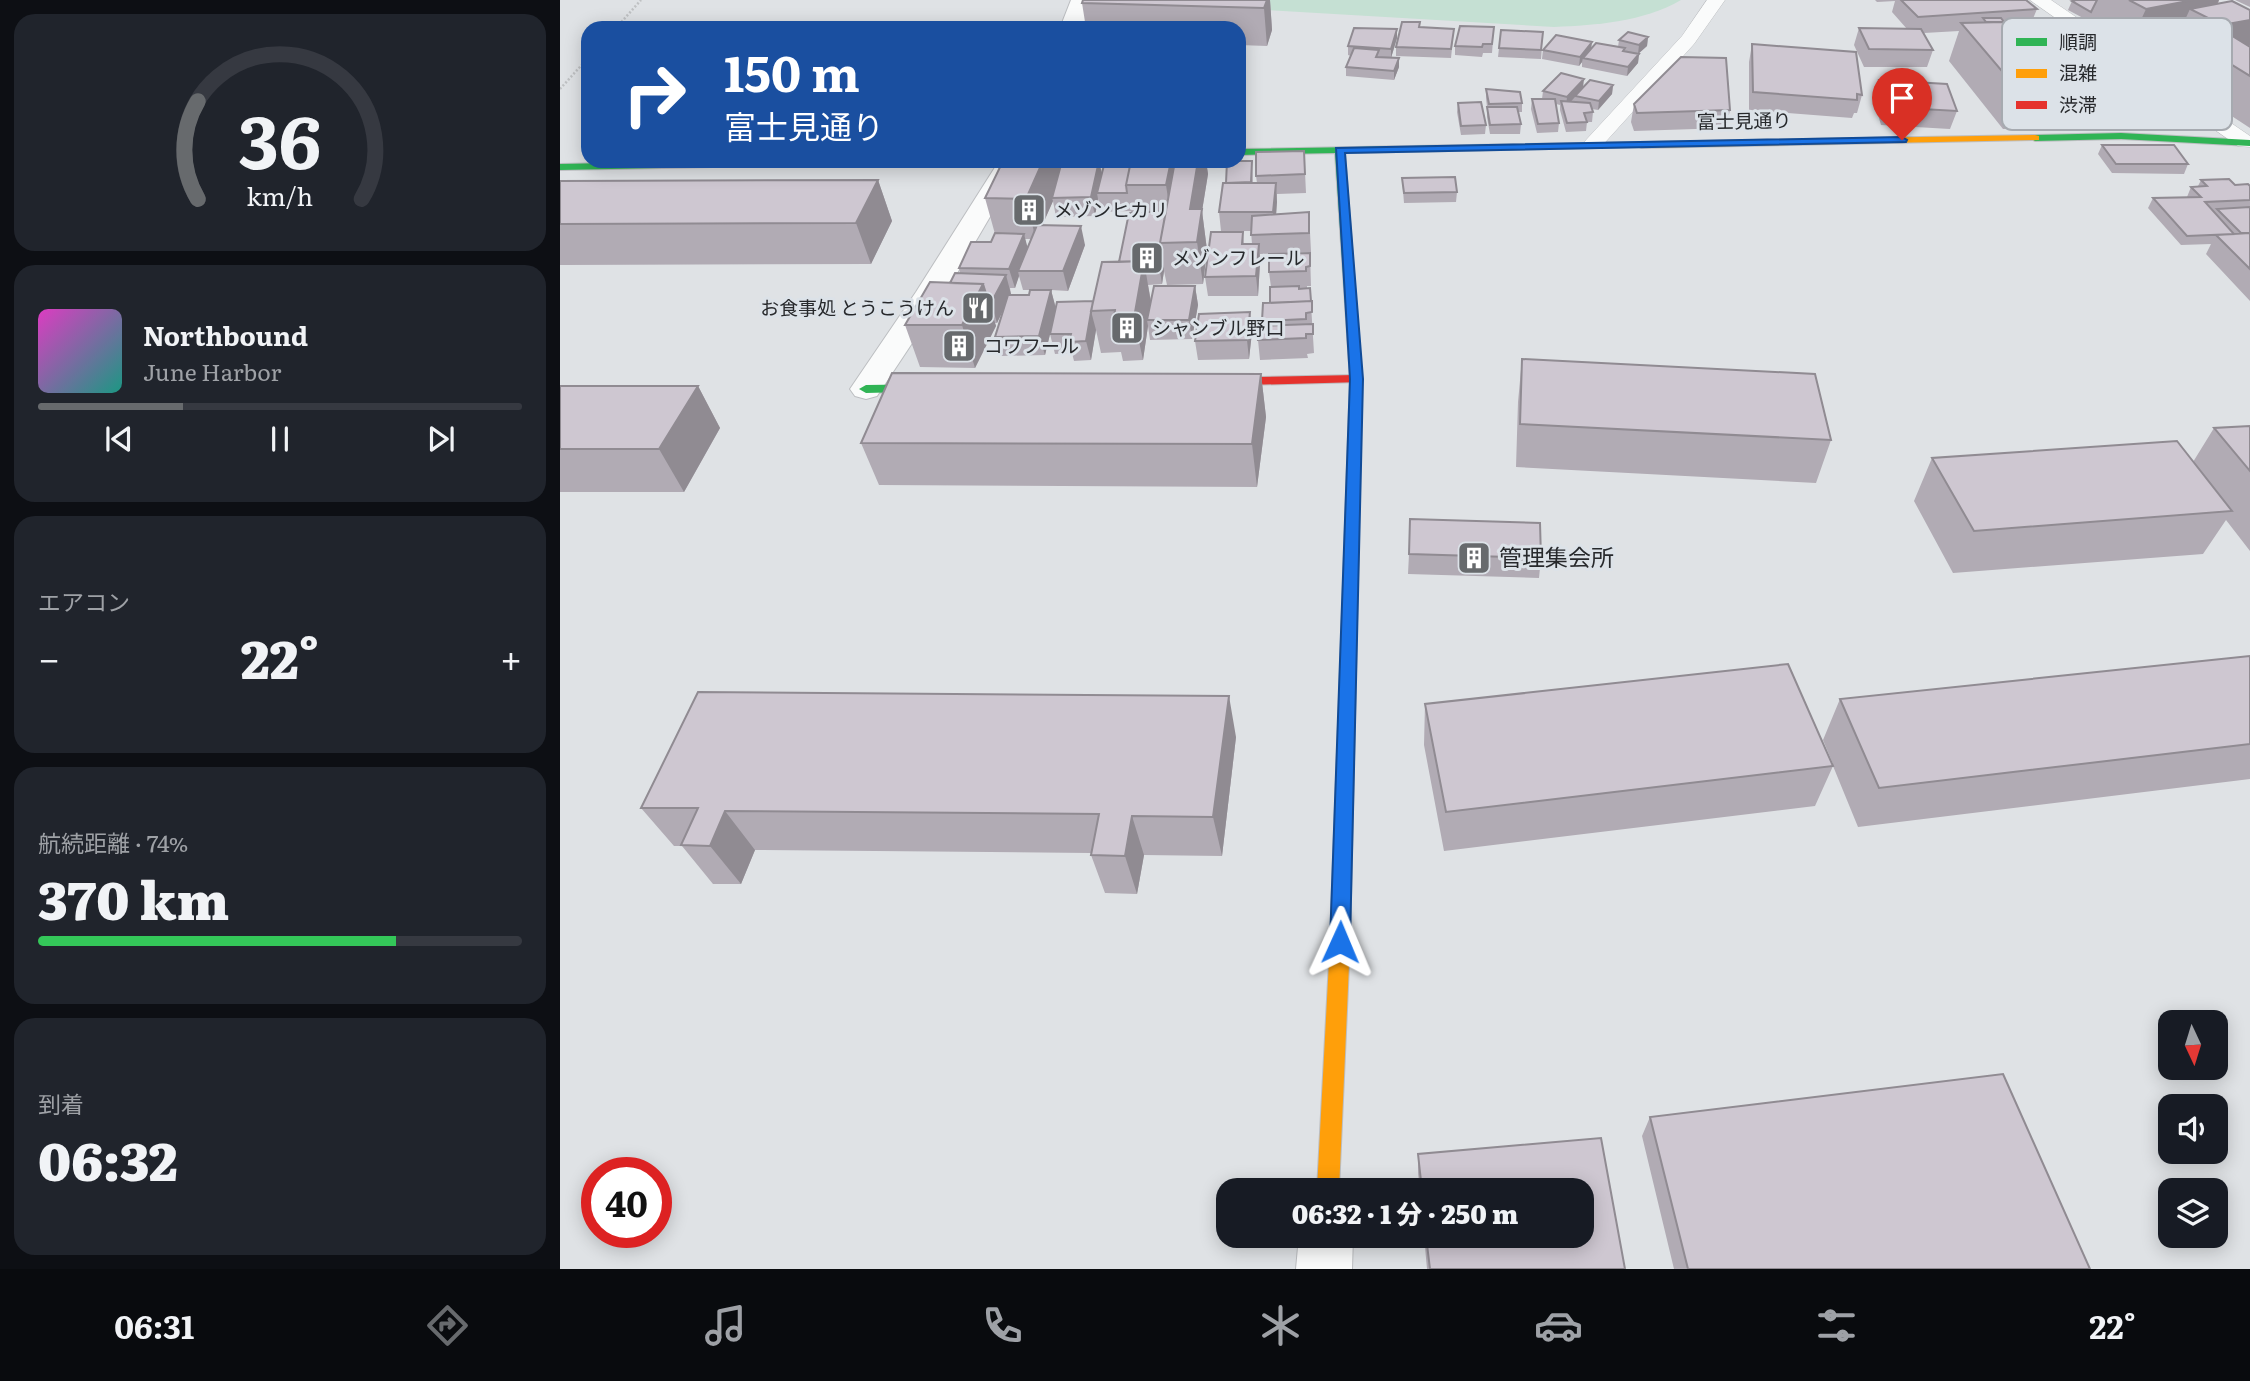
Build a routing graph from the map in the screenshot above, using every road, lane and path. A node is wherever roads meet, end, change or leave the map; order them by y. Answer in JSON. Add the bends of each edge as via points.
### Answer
{"nodes":[{"id":1,"x":641,"y":0,"type":"edge"},
{"id":2,"x":1082,"y":0,"type":"edge"},
{"id":3,"x":1716,"y":0,"type":"edge"},
{"id":4,"x":2039,"y":0,"type":"edge"},
{"id":5,"x":2065,"y":18,"type":"edge"},
{"id":6,"x":622,"y":21,"type":"edge"},
{"id":7,"x":1074,"y":21,"type":"edge"},
{"id":8,"x":581,"y":66,"type":"edge"},
{"id":9,"x":560,"y":89,"type":"edge"},
{"id":10,"x":2228,"y":130,"type":"edge"},
{"id":11,"x":1593,"y":144,"type":"junction"},
{"id":12,"x":2248,"y":144,"type":"edge"},
{"id":13,"x":1340,"y":150,"type":"junction"},
{"id":14,"x":1246,"y":152,"type":"edge"},
{"id":15,"x":560,"y":167,"type":"edge"},
{"id":16,"x":581,"y":167,"type":"edge"},
{"id":17,"x":1007,"y":168,"type":"edge"},
{"id":18,"x":1356,"y":379,"type":"junction"},
{"id":19,"x":1193,"y":382,"type":"edge"},
{"id":20,"x":947,"y":387,"type":"edge"},
{"id":21,"x":866,"y":389,"type":"joint"},
{"id":22,"x":1329,"y":1178,"type":"edge"},
{"id":23,"x":1325,"y":1248,"type":"edge"},
{"id":24,"x":1324,"y":1269,"type":"edge"}],
"edges":[{"from":1,"to":6,"type":"path"},
{"from":2,"to":7,"type":"street"},
{"from":3,"to":11,"type":"lane","via":[[1688,40]]},
{"from":4,"to":5,"type":"lane"},
{"from":8,"to":9,"type":"path"},
{"from":10,"to":12,"type":"lane"},
{"from":11,"to":12,"type":"street","name":"富士見通り","via":[[2121,136]]},
{"from":11,"to":13,"type":"street","name":"富士見通り"},
{"from":13,"to":14,"type":"street","name":"富士見通り"},
{"from":13,"to":18,"type":"street"},
{"from":15,"to":16,"type":"street"},
{"from":17,"to":21,"type":"street"},
{"from":18,"to":19,"type":"street"},
{"from":18,"to":22,"type":"street"},
{"from":20,"to":21,"type":"street"},
{"from":23,"to":24,"type":"street"}]}
